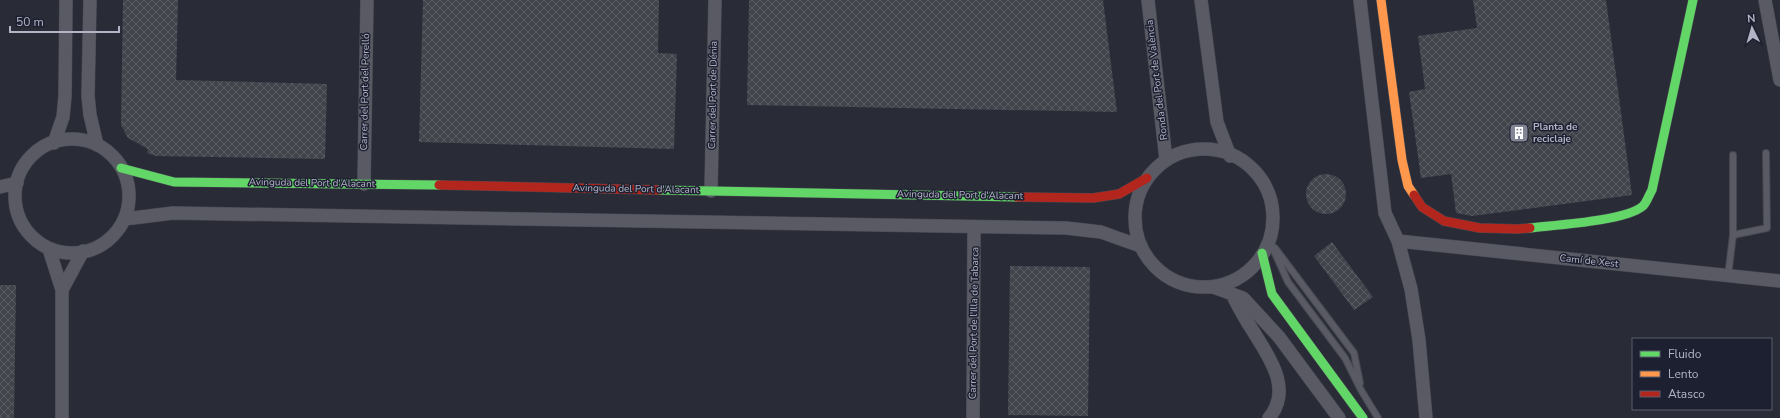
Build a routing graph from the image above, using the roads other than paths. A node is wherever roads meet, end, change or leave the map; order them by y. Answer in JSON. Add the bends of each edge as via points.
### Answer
{"nodes":[{"id":1,"x":66,"y":0,"type":"edge"},
{"id":2,"x":90,"y":0,"type":"edge"},
{"id":3,"x":367,"y":0,"type":"edge"},
{"id":4,"x":715,"y":0,"type":"edge"},
{"id":5,"x":1148,"y":0,"type":"edge"},
{"id":6,"x":1201,"y":0,"type":"edge"},
{"id":7,"x":1360,"y":0,"type":"edge"},
{"id":8,"x":1381,"y":0,"type":"edge"},
{"id":9,"x":1693,"y":0,"type":"edge"},
{"id":10,"x":1765,"y":0,"type":"edge"},
{"id":11,"x":1780,"y":80,"type":"edge"},
{"id":12,"x":54,"y":143,"type":"junction"},
{"id":13,"x":97,"y":145,"type":"junction"},
{"id":14,"x":1766,"y":153,"type":"dead end"},
{"id":15,"x":1733,"y":155,"type":"dead end"},
{"id":16,"x":1230,"y":156,"type":"junction"},
{"id":17,"x":1166,"y":160,"type":"junction"},
{"id":18,"x":121,"y":168,"type":"junction"},
{"id":19,"x":1147,"y":178,"type":"junction"},
{"id":20,"x":16,"y":183,"type":"junction"},
{"id":21,"x":364,"y":184,"type":"junction"},
{"id":22,"x":0,"y":187,"type":"edge"},
{"id":23,"x":711,"y":191,"type":"junction"},
{"id":24,"x":124,"y":219,"type":"junction"},
{"id":25,"x":974,"y":227,"type":"junction"},
{"id":26,"x":1733,"y":235,"type":"junction"},
{"id":27,"x":1269,"y":240,"type":"junction"},
{"id":28,"x":1398,"y":241,"type":"junction"},
{"id":29,"x":1140,"y":246,"type":"junction"},
{"id":30,"x":49,"y":248,"type":"junction"},
{"id":31,"x":83,"y":251,"type":"junction"},
{"id":32,"x":1262,"y":253,"type":"junction"},
{"id":33,"x":1728,"y":276,"type":"junction"},
{"id":34,"x":1779,"y":280,"type":"edge"},
{"id":35,"x":1214,"y":286,"type":"junction"},
{"id":36,"x":62,"y":290,"type":"junction"},
{"id":37,"x":1232,"y":294,"type":"junction"},
{"id":38,"x":1361,"y":390,"type":"junction"},
{"id":39,"x":62,"y":418,"type":"edge"},
{"id":40,"x":973,"y":418,"type":"edge"},
{"id":41,"x":1269,"y":418,"type":"edge"},
{"id":42,"x":1339,"y":418,"type":"edge"},
{"id":43,"x":1363,"y":418,"type":"edge"},
{"id":44,"x":1378,"y":418,"type":"edge"},
{"id":45,"x":1426,"y":418,"type":"edge"}],
"edges":[{"from":1,"to":12,"type":"street","via":[[65,96],[63,117]]},
{"from":2,"to":13,"type":"street","via":[[88,96]]},
{"from":3,"to":21,"type":"street","name":"Carrer del Port del Perelló"},
{"from":4,"to":23,"type":"street","name":"Carrer del Port de Dénia"},
{"from":5,"to":17,"type":"street","name":"Ronda del Port de València"},
{"from":6,"to":16,"type":"street","via":[[1217,122]]},
{"from":7,"to":28,"type":"street","via":[[1385,213]]},
{"from":8,"to":9,"type":"street","via":[[1402,160],[1408,186],[1422,207],[1444,221],[1480,228],[1518,229],[1618,216],[1634,212],[1644,205],[1652,190]]},
{"from":10,"to":11,"type":"street"},
{"from":12,"to":13,"type":"street","via":[[61,140],[78,140]]},
{"from":12,"to":20,"type":"street","via":[[32,156]]},
{"from":13,"to":18,"type":"street","via":[[117,161]]},
{"from":14,"to":26,"type":"lane","via":[[1767,228]]},
{"from":15,"to":26,"type":"lane"},
{"from":16,"to":17,"type":"street","via":[[1220,151],[1193,150]]},
{"from":16,"to":27,"type":"street","via":[[1247,164],[1263,182],[1269,196],[1273,220]]},
{"from":17,"to":19,"type":"street"},
{"from":18,"to":21,"type":"street","name":"Avinguda del Port d'Alacant","via":[[174,182]]},
{"from":18,"to":24,"type":"street","via":[[129,190]]},
{"from":19,"to":23,"type":"street","name":"Avinguda del Port d'Alacant","via":[[1120,194],[1093,198]]},
{"from":19,"to":29,"type":"street","via":[[1140,189],[1134,218]]},
{"from":20,"to":22,"type":"street"},
{"from":20,"to":30,"type":"street","via":[[18,214],[28,232]]},
{"from":21,"to":23,"type":"street","name":"Avinguda del Port d'Alacant"},
{"from":24,"to":25,"type":"street","via":[[187,214]]},
{"from":24,"to":31,"type":"street","via":[[118,231],[98,247]]},
{"from":25,"to":29,"type":"street","via":[[1066,228],[1101,232]]},
{"from":25,"to":40,"type":"street","name":"Carrer del Port de l'Illa de Tabarca"},
{"from":26,"to":33,"type":"lane"},
{"from":27,"to":32,"type":"street"},
{"from":27,"to":38,"type":"lane","via":[[1288,282],[1345,358]]},
{"from":27,"to":38,"type":"lane","via":[[1354,353]]},
{"from":28,"to":33,"type":"street","name":"Camí de Xest"},
{"from":28,"to":45,"type":"street","via":[[1411,289]]},
{"from":29,"to":35,"type":"street","via":[[1164,275],[1195,287]]},
{"from":30,"to":31,"type":"street","via":[[73,253]]},
{"from":30,"to":36,"type":"street"},
{"from":31,"to":36,"type":"street"},
{"from":32,"to":35,"type":"street","via":[[1246,272],[1234,280]]},
{"from":32,"to":43,"type":"street","via":[[1272,294]]},
{"from":33,"to":34,"type":"street","name":"Camí de Xest"},
{"from":35,"to":37,"type":"street"},
{"from":36,"to":39,"type":"street"},
{"from":37,"to":41,"type":"street","via":[[1277,374],[1279,398]]},
{"from":37,"to":42,"type":"street","via":[[1243,298],[1279,337]]},
{"from":38,"to":44,"type":"lane"}]}
